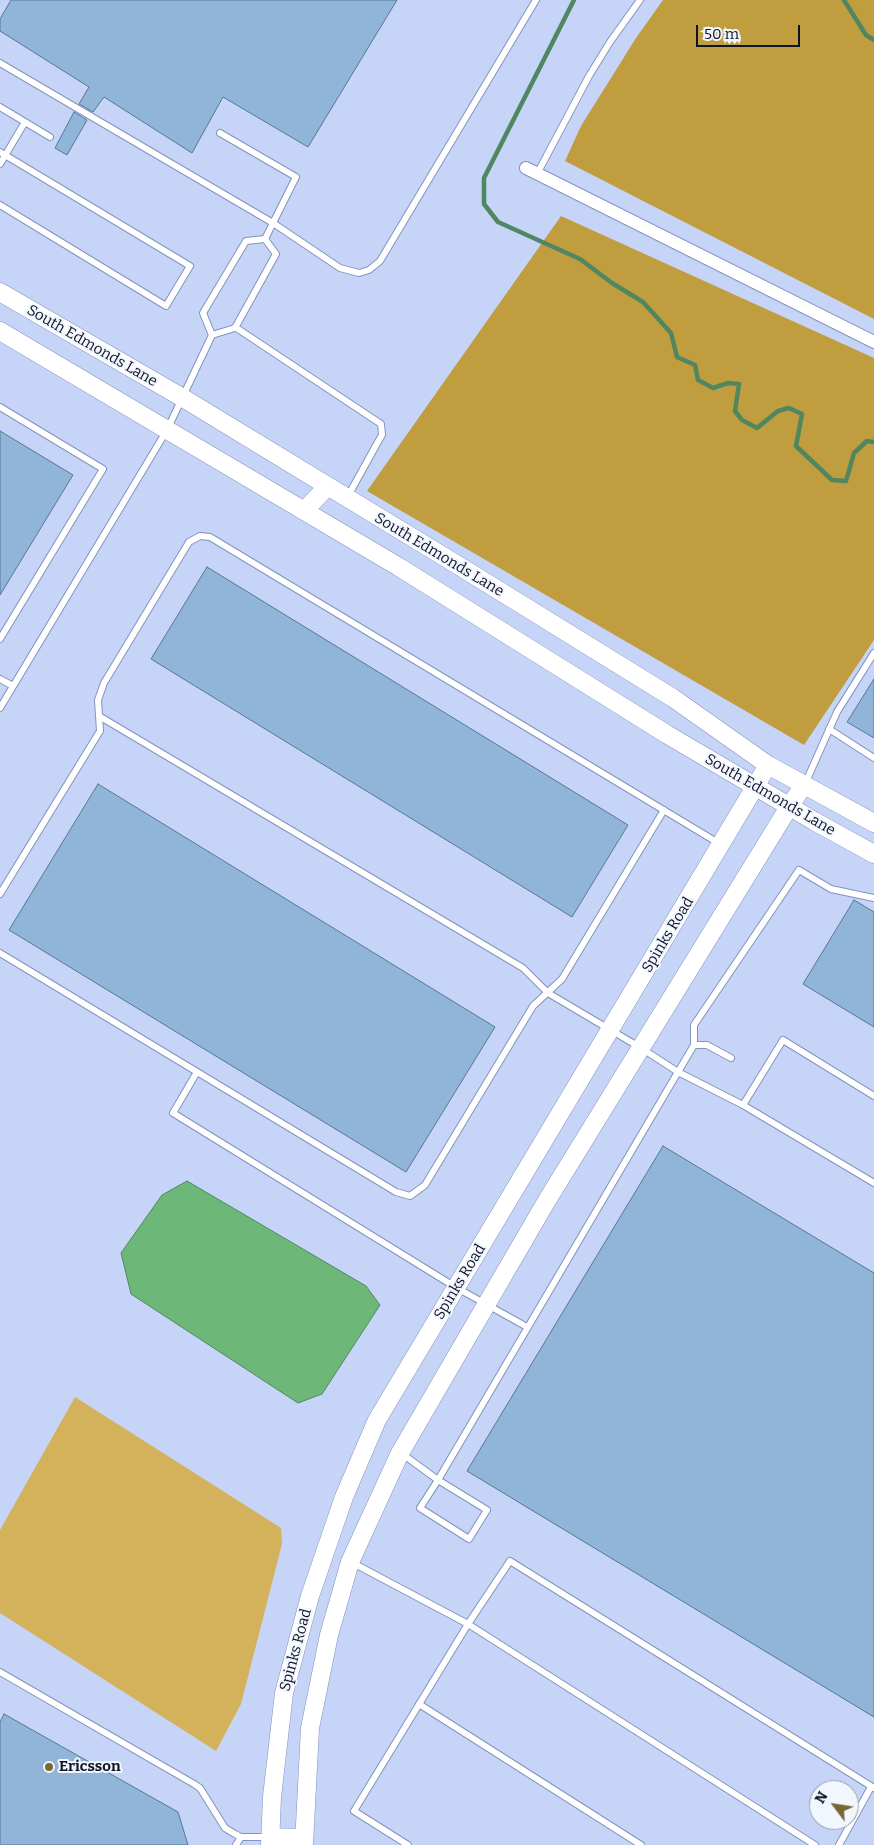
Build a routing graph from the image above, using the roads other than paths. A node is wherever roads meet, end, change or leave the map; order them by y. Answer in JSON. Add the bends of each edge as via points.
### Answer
{"nodes":[{"id":1,"x":536,"y":0,"type":"edge"},
{"id":2,"x":640,"y":0,"type":"edge"},
{"id":3,"x":0,"y":63,"type":"edge"},
{"id":4,"x":0,"y":107,"type":"edge"},
{"id":5,"x":25,"y":122,"type":"junction"},
{"id":6,"x":220,"y":133,"type":"dead end"},
{"id":7,"x":50,"y":137,"type":"dead end"},
{"id":8,"x":2,"y":154,"type":"edge"},
{"id":9,"x":0,"y":164,"type":"edge"},
{"id":10,"x":532,"y":171,"type":"joint"},
{"id":11,"x":0,"y":205,"type":"edge"},
{"id":12,"x":274,"y":222,"type":"junction"},
{"id":13,"x":265,"y":239,"type":"junction"},
{"id":14,"x":0,"y":292,"type":"edge"},
{"id":15,"x":235,"y":328,"type":"junction"},
{"id":16,"x":0,"y":331,"type":"edge"},
{"id":17,"x":212,"y":336,"type":"junction"},
{"id":18,"x":874,"y":342,"type":"edge"},
{"id":19,"x":182,"y":398,"type":"junction"},
{"id":20,"x":0,"y":407,"type":"edge"},
{"id":21,"x":167,"y":430,"type":"junction"},
{"id":22,"x":328,"y":486,"type":"junction"},
{"id":23,"x":347,"y":499,"type":"junction"},
{"id":24,"x":304,"y":511,"type":"junction"},
{"id":25,"x":0,"y":639,"type":"edge"},
{"id":26,"x":874,"y":653,"type":"edge"},
{"id":27,"x":0,"y":679,"type":"edge"},
{"id":28,"x":13,"y":686,"type":"junction"},
{"id":29,"x":0,"y":708,"type":"edge"},
{"id":30,"x":99,"y":716,"type":"junction"},
{"id":31,"x":829,"y":729,"type":"junction"},
{"id":32,"x":874,"y":758,"type":"edge"},
{"id":33,"x":768,"y":765,"type":"junction"},
{"id":34,"x":804,"y":786,"type":"junction"},
{"id":35,"x":756,"y":787,"type":"junction"},
{"id":36,"x":789,"y":807,"type":"junction"},
{"id":37,"x":664,"y":810,"type":"junction"},
{"id":38,"x":874,"y":823,"type":"edge"},
{"id":39,"x":721,"y":845,"type":"junction"},
{"id":40,"x":874,"y":854,"type":"edge"},
{"id":41,"x":0,"y":894,"type":"edge"},
{"id":42,"x":874,"y":898,"type":"edge"},
{"id":43,"x":0,"y":953,"type":"edge"},
{"id":44,"x":548,"y":993,"type":"junction"},
{"id":45,"x":611,"y":1030,"type":"junction"},
{"id":46,"x":694,"y":1046,"type":"junction"},
{"id":47,"x":641,"y":1048,"type":"junction"},
{"id":48,"x":731,"y":1058,"type":"dead end"},
{"id":49,"x":197,"y":1072,"type":"junction"},
{"id":50,"x":678,"y":1072,"type":"junction"},
{"id":51,"x":874,"y":1096,"type":"edge"},
{"id":52,"x":743,"y":1105,"type":"junction"},
{"id":53,"x":874,"y":1183,"type":"edge"},
{"id":54,"x":457,"y":1288,"type":"junction"},
{"id":55,"x":486,"y":1305,"type":"junction"},
{"id":56,"x":527,"y":1327,"type":"junction"},
{"id":57,"x":400,"y":1453,"type":"junction"},
{"id":58,"x":438,"y":1480,"type":"junction"},
{"id":59,"x":324,"y":1555,"type":"junction"},
{"id":60,"x":350,"y":1562,"type":"junction"},
{"id":61,"x":468,"y":1624,"type":"junction"},
{"id":62,"x":0,"y":1672,"type":"edge"},
{"id":63,"x":419,"y":1704,"type":"junction"},
{"id":64,"x":873,"y":1788,"type":"edge"},
{"id":65,"x":241,"y":1837,"type":"junction"},
{"id":66,"x":270,"y":1841,"type":"edge"},
{"id":67,"x":306,"y":1842,"type":"edge"},
{"id":68,"x":236,"y":1845,"type":"edge"},
{"id":69,"x":408,"y":1845,"type":"edge"},
{"id":70,"x":641,"y":1845,"type":"edge"},
{"id":71,"x":815,"y":1845,"type":"edge"},
{"id":72,"x":840,"y":1845,"type":"edge"}],
"edges":[{"from":1,"to":12,"type":"lane","via":[[380,261],[369,270],[359,272],[340,268]]},
{"from":2,"to":10,"type":"lane","via":[[610,42]]},
{"from":3,"to":12,"type":"lane"},
{"from":4,"to":5,"type":"lane"},
{"from":5,"to":7,"type":"lane"},
{"from":5,"to":8,"type":"lane"},
{"from":6,"to":12,"type":"lane","via":[[296,177]]},
{"from":8,"to":9,"type":"lane"},
{"from":8,"to":11,"type":"lane","via":[[190,266],[166,306]]},
{"from":10,"to":18,"type":"street"},
{"from":12,"to":13,"type":"lane"},
{"from":13,"to":15,"type":"lane","via":[[276,254]]},
{"from":13,"to":17,"type":"lane","via":[[246,241],[203,313]]},
{"from":14,"to":19,"type":"main road","name":"South Edmonds Lane"},
{"from":15,"to":17,"type":"lane"},
{"from":15,"to":23,"type":"lane","via":[[381,424],[380,440]]},
{"from":16,"to":21,"type":"main road","name":"South Edmonds Lane"},
{"from":17,"to":19,"type":"lane"},
{"from":19,"to":21,"type":"lane"},
{"from":19,"to":22,"type":"main road","name":"South Edmonds Lane"},
{"from":20,"to":25,"type":"lane","via":[[103,469]]},
{"from":21,"to":24,"type":"main road","name":"South Edmonds Lane"},
{"from":21,"to":28,"type":"lane"},
{"from":22,"to":23,"type":"main road","name":"South Edmonds Lane"},
{"from":22,"to":24,"type":"main road"},
{"from":23,"to":33,"type":"main road","name":"South Edmonds Lane","via":[[673,698]]},
{"from":24,"to":35,"type":"main road","name":"South Edmonds Lane"},
{"from":26,"to":31,"type":"lane"},
{"from":27,"to":28,"type":"lane"},
{"from":28,"to":29,"type":"lane"},
{"from":30,"to":37,"type":"lane","via":[[98,700],[104,683],[189,542],[200,536],[210,536]]},
{"from":30,"to":41,"type":"lane","via":[[100,731]]},
{"from":30,"to":44,"type":"lane","via":[[523,968]]},
{"from":31,"to":32,"type":"lane"},
{"from":31,"to":34,"type":"lane"},
{"from":33,"to":34,"type":"main road","name":"South Edmonds Lane"},
{"from":33,"to":35,"type":"main road","name":"Spinks Road"},
{"from":34,"to":36,"type":"main road","name":"Spinks Road"},
{"from":34,"to":38,"type":"main road","name":"South Edmonds Lane"},
{"from":35,"to":36,"type":"main road","name":"South Edmonds Lane"},
{"from":35,"to":39,"type":"main road","name":"Spinks Road"},
{"from":36,"to":40,"type":"main road","name":"South Edmonds Lane"},
{"from":36,"to":47,"type":"main road","name":"Spinks Road"},
{"from":37,"to":39,"type":"lane"},
{"from":37,"to":44,"type":"lane","via":[[562,979]]},
{"from":39,"to":45,"type":"main road","name":"Spinks Road"},
{"from":42,"to":46,"type":"lane","via":[[831,889],[799,870],[694,1025]]},
{"from":43,"to":49,"type":"lane"},
{"from":44,"to":45,"type":"lane"},
{"from":44,"to":49,"type":"lane","via":[[533,1006],[426,1185],[410,1196],[396,1192]]},
{"from":45,"to":47,"type":"lane"},
{"from":45,"to":54,"type":"main road","name":"Spinks Road"},
{"from":46,"to":48,"type":"lane","via":[[707,1045]]},
{"from":46,"to":50,"type":"lane"},
{"from":47,"to":50,"type":"lane"},
{"from":47,"to":55,"type":"main road","name":"Spinks Road"},
{"from":49,"to":54,"type":"lane","via":[[173,1113]]},
{"from":50,"to":52,"type":"lane"},
{"from":50,"to":56,"type":"lane"},
{"from":51,"to":52,"type":"lane","via":[[783,1040]]},
{"from":52,"to":53,"type":"lane"},
{"from":54,"to":55,"type":"lane"},
{"from":54,"to":59,"type":"main road","name":"Spinks Road","via":[[377,1420],[344,1496]]},
{"from":55,"to":56,"type":"lane"},
{"from":55,"to":57,"type":"main road","name":"Spinks Road"},
{"from":56,"to":58,"type":"lane"},
{"from":57,"to":58,"type":"lane"},
{"from":57,"to":60,"type":"main road","name":"Spinks Road"},
{"from":58,"to":58,"type":"lane","via":[[420,1508],[469,1539],[487,1510]]},
{"from":59,"to":60,"type":"main road"},
{"from":59,"to":66,"type":"main road","name":"Spinks Road","via":[[284,1693]]},
{"from":60,"to":61,"type":"lane"},
{"from":60,"to":67,"type":"main road","name":"Spinks Road","via":[[329,1636],[310,1728]]},
{"from":61,"to":63,"type":"lane"},
{"from":61,"to":64,"type":"lane","via":[[510,1561]]},
{"from":61,"to":71,"type":"lane"},
{"from":62,"to":65,"type":"lane","via":[[200,1788],[225,1828]]},
{"from":63,"to":69,"type":"lane","via":[[354,1811]]},
{"from":63,"to":70,"type":"lane"},
{"from":64,"to":72,"type":"lane"},
{"from":65,"to":66,"type":"lane"},
{"from":65,"to":68,"type":"lane"},
{"from":66,"to":67,"type":"main road"}]}
